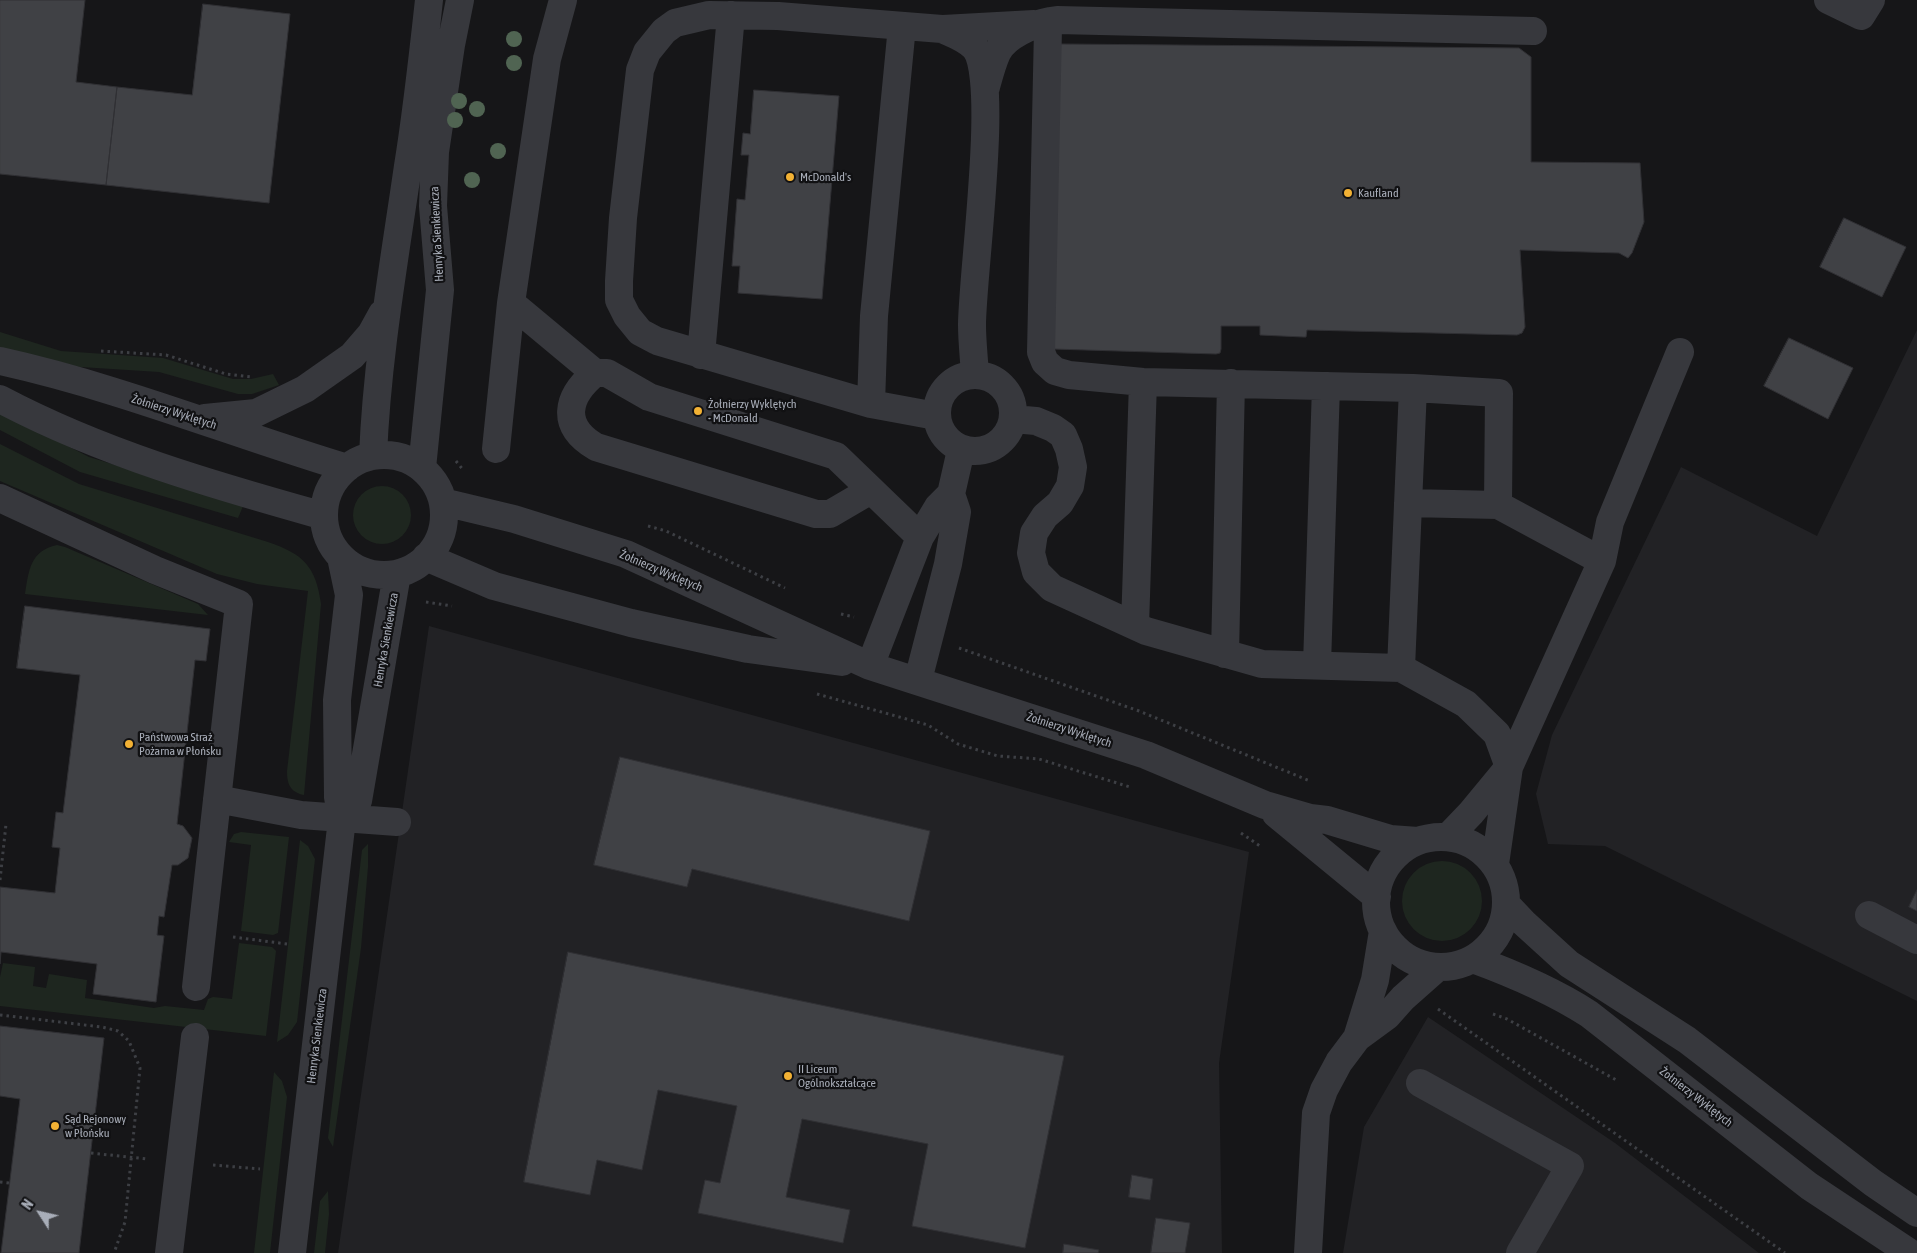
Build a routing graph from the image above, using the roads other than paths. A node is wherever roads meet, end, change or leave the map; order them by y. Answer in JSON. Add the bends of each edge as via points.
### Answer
{"nodes":[{"id":1,"x":429,"y":0,"type":"edge"},
{"id":2,"x":460,"y":0,"type":"edge"},
{"id":3,"x":562,"y":0,"type":"edge"},
{"id":4,"x":1828,"y":0,"type":"edge"},
{"id":5,"x":1871,"y":0,"type":"edge"},
{"id":6,"x":731,"y":15,"type":"junction"},
{"id":7,"x":1042,"y":22,"type":"junction"},
{"id":8,"x":902,"y":26,"type":"junction"},
{"id":9,"x":942,"y":29,"type":"junction"},
{"id":10,"x":1533,"y":31,"type":"dead end"},
{"id":11,"x":986,"y":87,"type":"junction"},
{"id":12,"x":511,"y":303,"type":"junction"},
{"id":13,"x":385,"y":308,"type":"junction"},
{"id":14,"x":1680,"y":352,"type":"dead end"},
{"id":15,"x":701,"y":355,"type":"junction"},
{"id":16,"x":0,"y":361,"type":"edge"},
{"id":17,"x":595,"y":373,"type":"junction"},
{"id":18,"x":975,"y":375,"type":"junction"},
{"id":19,"x":1142,"y":382,"type":"junction"},
{"id":20,"x":1230,"y":384,"type":"junction"},
{"id":21,"x":1326,"y":386,"type":"junction"},
{"id":22,"x":1413,"y":388,"type":"junction"},
{"id":23,"x":0,"y":399,"type":"edge"},
{"id":24,"x":871,"y":404,"type":"junction"},
{"id":25,"x":936,"y":416,"type":"junction"},
{"id":26,"x":198,"y":419,"type":"junction"},
{"id":27,"x":1013,"y":419,"type":"junction"},
{"id":28,"x":496,"y":449,"type":"dead end"},
{"id":29,"x":961,"y":450,"type":"junction"},
{"id":30,"x":373,"y":456,"type":"junction"},
{"id":31,"x":346,"y":468,"type":"junction"},
{"id":32,"x":422,"y":468,"type":"junction"},
{"id":33,"x":871,"y":490,"type":"junction"},
{"id":34,"x":951,"y":494,"type":"junction"},
{"id":35,"x":0,"y":498,"type":"edge"},
{"id":36,"x":443,"y":502,"type":"junction"},
{"id":37,"x":1408,"y":503,"type":"junction"},
{"id":38,"x":1498,"y":505,"type":"junction"},
{"id":39,"x":324,"y":516,"type":"junction"},
{"id":40,"x":920,"y":537,"type":"junction"},
{"id":41,"x":340,"y":556,"type":"junction"},
{"id":42,"x":426,"y":557,"type":"junction"},
{"id":43,"x":1602,"y":561,"type":"junction"},
{"id":44,"x":397,"y":574,"type":"junction"},
{"id":45,"x":1135,"y":626,"type":"junction"},
{"id":46,"x":1225,"y":654,"type":"junction"},
{"id":47,"x":1317,"y":665,"type":"junction"},
{"id":48,"x":870,"y":666,"type":"junction"},
{"id":49,"x":1401,"y":668,"type":"junction"},
{"id":50,"x":918,"y":680,"type":"junction"},
{"id":51,"x":1510,"y":767,"type":"junction"},
{"id":52,"x":217,"y":799,"type":"junction"},
{"id":53,"x":1265,"y":805,"type":"junction"},
{"id":54,"x":342,"y":819,"type":"junction"},
{"id":55,"x":397,"y":822,"type":"dead end"},
{"id":56,"x":1448,"y":837,"type":"junction"},
{"id":57,"x":1418,"y":841,"type":"junction"},
{"id":58,"x":1495,"y":864,"type":"junction"},
{"id":59,"x":1377,"y":897,"type":"junction"},
{"id":60,"x":1507,"y":905,"type":"junction"},
{"id":61,"x":1869,"y":915,"type":"dead end"},
{"id":62,"x":1382,"y":931,"type":"junction"},
{"id":63,"x":1917,"y":940,"type":"edge"},
{"id":64,"x":1472,"y":959,"type":"junction"},
{"id":65,"x":1438,"y":967,"type":"junction"},
{"id":66,"x":196,"y":987,"type":"dead end"},
{"id":67,"x":195,"y":1036,"type":"dead end"},
{"id":68,"x":1357,"y":1038,"type":"junction"},
{"id":69,"x":1420,"y":1083,"type":"dead end"},
{"id":70,"x":1917,"y":1213,"type":"edge"},
{"id":71,"x":169,"y":1253,"type":"edge"},
{"id":72,"x":292,"y":1253,"type":"edge"},
{"id":73,"x":1308,"y":1253,"type":"edge"},
{"id":74,"x":1520,"y":1253,"type":"edge"},
{"id":75,"x":1910,"y":1253,"type":"edge"}],
"edges":[{"from":1,"to":13,"type":"street","via":[[409,162]]},
{"from":2,"to":32,"type":"street","name":"Henryka Sienkiewicza","via":[[435,152],[433,206],[440,290]]},
{"from":3,"to":12,"type":"street","via":[[547,59]]},
{"from":4,"to":5,"type":"street","via":[[1862,16]]},
{"from":6,"to":8,"type":"street"},
{"from":6,"to":15,"type":"street"},
{"from":6,"to":15,"type":"street","via":[[709,15],[675,23],[664,31],[648,52],[639,78],[623,218],[618,281],[620,300],[627,316],[640,332],[657,341]]},
{"from":7,"to":9,"type":"street"},
{"from":7,"to":10,"type":"street"},
{"from":7,"to":11,"type":"street","via":[[1014,36],[998,51]]},
{"from":7,"to":19,"type":"street","via":[[1048,28],[1041,352],[1045,362],[1055,371]]},
{"from":8,"to":9,"type":"street"},
{"from":8,"to":24,"type":"street","via":[[874,316]]},
{"from":9,"to":11,"type":"street","via":[[963,38],[976,49]]},
{"from":11,"to":18,"type":"street","via":[[972,324]]},
{"from":12,"to":17,"type":"street"},
{"from":12,"to":28,"type":"street"},
{"from":13,"to":26,"type":"street","via":[[371,334],[352,356],[305,389],[256,413]]},
{"from":13,"to":30,"type":"street","via":[[375,400]]},
{"from":14,"to":43,"type":"street","via":[[1610,522]]},
{"from":15,"to":24,"type":"street"},
{"from":16,"to":26,"type":"street","name":"Żołnierzy Wyklętych"},
{"from":17,"to":33,"type":"street","via":[[608,374],[649,397],[836,456]]},
{"from":17,"to":33,"type":"street","via":[[574,396],[571,411],[573,425],[583,440],[596,447],[816,514],[830,514]]},
{"from":18,"to":25,"type":"street","via":[[963,377],[947,387]]},
{"from":18,"to":27,"type":"street","via":[[988,377],[1000,384],[1011,400]]},
{"from":19,"to":20,"type":"street"},
{"from":19,"to":45,"type":"street"},
{"from":20,"to":21,"type":"street"},
{"from":20,"to":46,"type":"street"},
{"from":21,"to":22,"type":"street"},
{"from":21,"to":47,"type":"street"},
{"from":22,"to":37,"type":"street"},
{"from":22,"to":38,"type":"street","via":[[1500,393]]},
{"from":23,"to":39,"type":"street","via":[[95,444]]},
{"from":24,"to":25,"type":"street"},
{"from":25,"to":29,"type":"street","via":[[944,436]]},
{"from":26,"to":31,"type":"street","name":"Żołnierzy Wyklętych"},
{"from":27,"to":29,"type":"street","via":[[1010,430],[994,447],[983,451]]},
{"from":27,"to":45,"type":"street","via":[[1036,421],[1063,435],[1073,467],[1070,486],[1034,534],[1031,553],[1036,572],[1052,588]]},
{"from":29,"to":34,"type":"street"},
{"from":30,"to":31,"type":"street"},
{"from":30,"to":32,"type":"street","via":[[399,457]]},
{"from":31,"to":39,"type":"street","via":[[334,481]]},
{"from":32,"to":36,"type":"street","via":[[435,484]]},
{"from":33,"to":40,"type":"street"},
{"from":34,"to":40,"type":"street","via":[[938,507]]},
{"from":34,"to":50,"type":"street","via":[[956,512],[948,564]]},
{"from":35,"to":52,"type":"street","via":[[155,570],[239,604]]},
{"from":36,"to":42,"type":"street","via":[[443,522],[438,541]]},
{"from":36,"to":48,"type":"street","name":"Żołnierzy Wyklętych","via":[[514,519],[626,554]]},
{"from":37,"to":38,"type":"street"},
{"from":37,"to":49,"type":"street"},
{"from":38,"to":43,"type":"street"},
{"from":39,"to":41,"type":"street","via":[[331,544]]},
{"from":40,"to":48,"type":"street"},
{"from":41,"to":44,"type":"street","via":[[366,572]]},
{"from":41,"to":54,"type":"street","name":"Henryka Sienkiewicza","via":[[349,595],[337,700],[338,797]]},
{"from":42,"to":44,"type":"street","via":[[413,568]]},
{"from":42,"to":48,"type":"street","name":"Żołnierzy Wyklętych","via":[[494,586],[631,623],[748,649]]},
{"from":43,"to":51,"type":"street"},
{"from":44,"to":54,"type":"street","name":"Henryka Sienkiewicza","via":[[358,801]]},
{"from":45,"to":46,"type":"street"},
{"from":46,"to":47,"type":"street","via":[[1262,664]]},
{"from":47,"to":49,"type":"street"},
{"from":48,"to":50,"type":"street","name":"Żołnierzy Wyklętych"},
{"from":49,"to":51,"type":"street","via":[[1466,704],[1497,734]]},
{"from":50,"to":53,"type":"street","name":"Żołnierzy Wyklętych","via":[[1146,755]]},
{"from":51,"to":56,"type":"street"},
{"from":51,"to":58,"type":"street"},
{"from":52,"to":54,"type":"street","via":[[301,815]]},
{"from":52,"to":66,"type":"street"},
{"from":53,"to":57,"type":"street","name":"Żołnierzy Wyklętych","via":[[1390,839]]},
{"from":53,"to":59,"type":"street","name":"Żołnierzy Wyklętych"},
{"from":54,"to":55,"type":"street"},
{"from":54,"to":72,"type":"street","name":"Henryka Sienkiewicza"},
{"from":56,"to":57,"type":"street"},
{"from":56,"to":58,"type":"street","via":[[1480,848]]},
{"from":57,"to":59,"type":"street","via":[[1399,852],[1386,867]]},
{"from":58,"to":60,"type":"street","via":[[1504,884]]},
{"from":59,"to":62,"type":"street","via":[[1376,910]]},
{"from":60,"to":64,"type":"street","via":[[1502,926],[1491,945]]},
{"from":60,"to":70,"type":"street","via":[[1569,964],[1687,1040]]},
{"from":61,"to":63,"type":"street"},
{"from":62,"to":65,"type":"street","via":[[1395,948],[1412,961]]},
{"from":62,"to":68,"type":"street","via":[[1375,980]]},
{"from":64,"to":65,"type":"street","via":[[1454,967]]},
{"from":64,"to":75,"type":"street","name":"Żołnierzy Wyklętych","via":[[1552,991],[1589,1014],[1809,1186]]},
{"from":65,"to":68,"type":"street","via":[[1388,1016]]},
{"from":67,"to":71,"type":"street"},
{"from":68,"to":73,"type":"street","via":[[1338,1062],[1316,1113]]},
{"from":69,"to":74,"type":"street","via":[[1570,1166]]}]}
